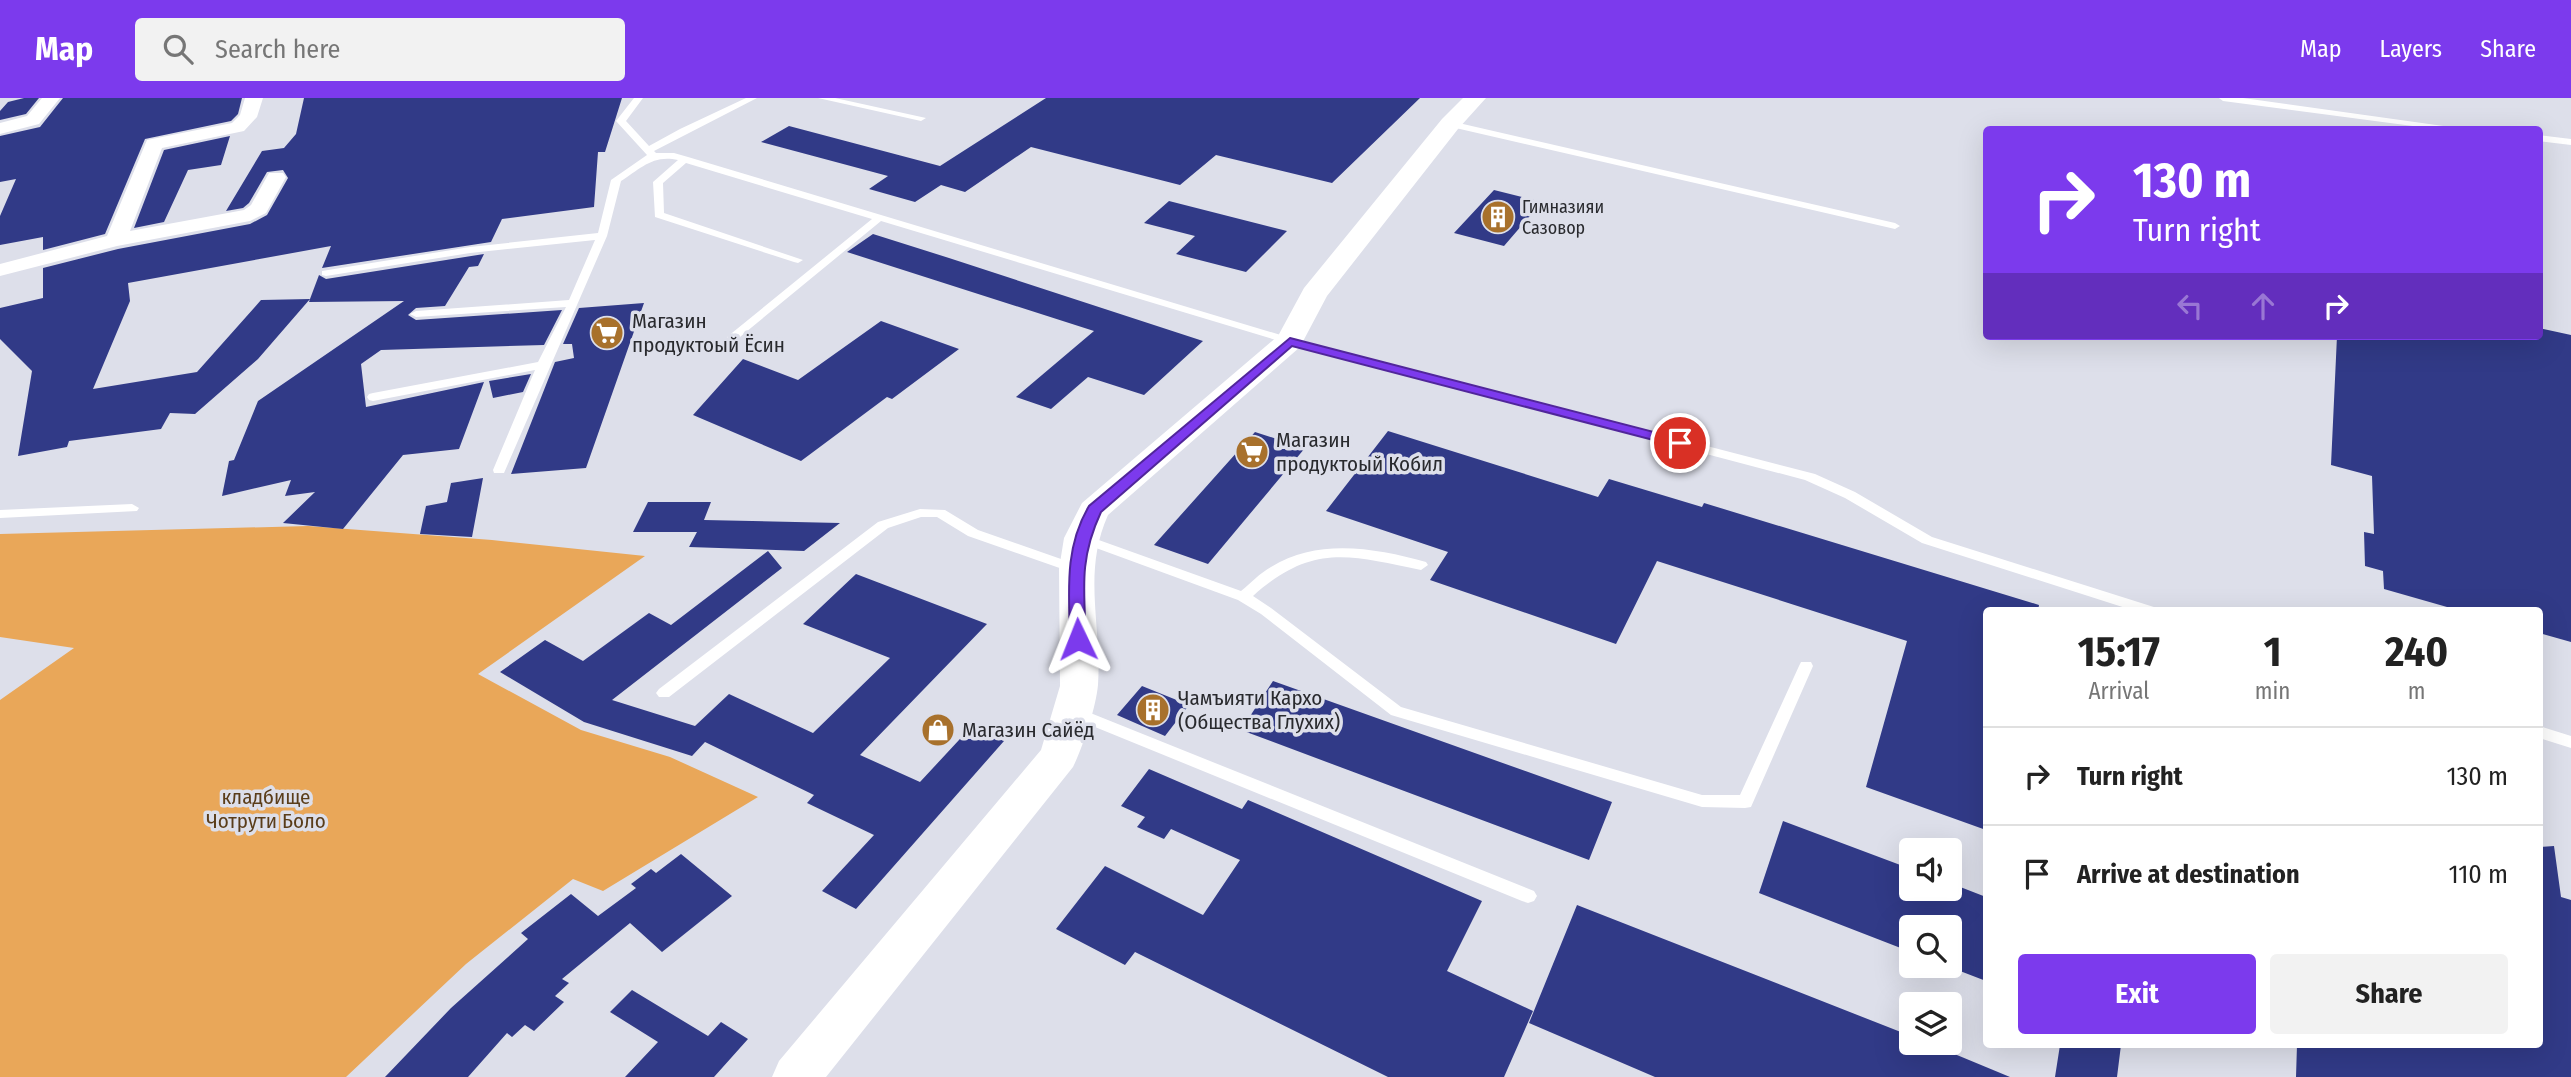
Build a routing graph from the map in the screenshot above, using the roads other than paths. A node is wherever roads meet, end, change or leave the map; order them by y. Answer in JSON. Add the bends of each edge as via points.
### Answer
{"nodes":[{"id":1,"x":51,"y":98,"type":"edge"},
{"id":2,"x":254,"y":98,"type":"edge"},
{"id":3,"x":639,"y":98,"type":"edge"},
{"id":4,"x":753,"y":98,"type":"edge"},
{"id":5,"x":822,"y":98,"type":"edge"},
{"id":6,"x":1475,"y":98,"type":"edge"},
{"id":7,"x":2223,"y":98,"type":"edge"},
{"id":8,"x":921,"y":118,"type":"dead end"},
{"id":9,"x":1450,"y":124,"type":"junction"},
{"id":10,"x":2437,"y":126,"type":"edge"},
{"id":11,"x":0,"y":129,"type":"edge"},
{"id":12,"x":2543,"y":138,"type":"edge"},
{"id":13,"x":2571,"y":142,"type":"edge"},
{"id":14,"x":651,"y":153,"type":"junction"},
{"id":15,"x":685,"y":159,"type":"junction"},
{"id":16,"x":276,"y":177,"type":"dead end"},
{"id":17,"x":880,"y":217,"type":"junction"},
{"id":18,"x":1895,"y":226,"type":"dead end"},
{"id":19,"x":602,"y":236,"type":"junction"},
{"id":20,"x":116,"y":240,"type":"junction"},
{"id":21,"x":798,"y":260,"type":"dead end"},
{"id":22,"x":0,"y":270,"type":"edge"},
{"id":23,"x":326,"y":273,"type":"dead end"},
{"id":24,"x":573,"y":303,"type":"junction"},
{"id":25,"x":416,"y":314,"type":"dead end"},
{"id":26,"x":731,"y":339,"type":"dead end"},
{"id":27,"x":1290,"y":341,"type":"junction"},
{"id":28,"x":543,"y":365,"type":"junction"},
{"id":29,"x":373,"y":397,"type":"dead end"},
{"id":30,"x":499,"y":470,"type":"dead end"},
{"id":31,"x":132,"y":508,"type":"dead end"},
{"id":32,"x":0,"y":513,"type":"edge"},
{"id":33,"x":1078,"y":553,"type":"junction"},
{"id":34,"x":1421,"y":565,"type":"dead end"},
{"id":35,"x":1243,"y":597,"type":"junction"},
{"id":36,"x":2139,"y":607,"type":"edge"},
{"id":37,"x":1807,"y":666,"type":"dead end"},
{"id":38,"x":664,"y":693,"type":"dead end"},
{"id":39,"x":1072,"y":712,"type":"junction"},
{"id":40,"x":2543,"y":733,"type":"edge"},
{"id":41,"x":2571,"y":742,"type":"edge"},
{"id":42,"x":1528,"y":896,"type":"dead end"},
{"id":43,"x":796,"y":1077,"type":"edge"}],
"edges":[{"from":1,"to":11,"type":"street","via":[[33,120]]},
{"from":2,"to":20,"type":"street","via":[[248,117],[238,127],[154,144]]},
{"from":3,"to":14,"type":"lane","via":[[621,121]]},
{"from":4,"to":14,"type":"lane","via":[[683,131]]},
{"from":5,"to":8,"type":"lane"},
{"from":6,"to":9,"type":"street"},
{"from":7,"to":10,"type":"lane"},
{"from":9,"to":18,"type":"lane"},
{"from":9,"to":27,"type":"street","via":[[1314,294]]},
{"from":12,"to":13,"type":"lane"},
{"from":14,"to":15,"type":"lane"},
{"from":14,"to":19,"type":"lane","via":[[616,180]]},
{"from":15,"to":17,"type":"lane"},
{"from":15,"to":21,"type":"lane","via":[[658,182],[659,215]]},
{"from":16,"to":20,"type":"street","via":[[259,209],[250,215]]},
{"from":17,"to":26,"type":"lane"},
{"from":17,"to":27,"type":"lane"},
{"from":19,"to":23,"type":"lane","via":[[470,250]]},
{"from":19,"to":24,"type":"lane"},
{"from":20,"to":22,"type":"street"},
{"from":24,"to":25,"type":"lane"},
{"from":24,"to":28,"type":"lane"},
{"from":27,"to":33,"type":"street","via":[[1094,510]]},
{"from":27,"to":36,"type":"lane","via":[[1810,477],[1927,540]]},
{"from":28,"to":29,"type":"lane"},
{"from":28,"to":30,"type":"lane"},
{"from":31,"to":32,"type":"lane"},
{"from":33,"to":35,"type":"lane"},
{"from":33,"to":38,"type":"lane","via":[[973,533],[940,513],[920,513],[883,525]]},
{"from":33,"to":39,"type":"street","via":[[1079,686]]},
{"from":34,"to":35,"type":"lane","via":[[1345,550],[1307,555],[1276,569]]},
{"from":35,"to":37,"type":"lane","via":[[1396,711],[1702,801],[1745,802]]},
{"from":39,"to":42,"type":"lane"},
{"from":39,"to":43,"type":"street","via":[[1059,756]]},
{"from":40,"to":41,"type":"lane"}]}
